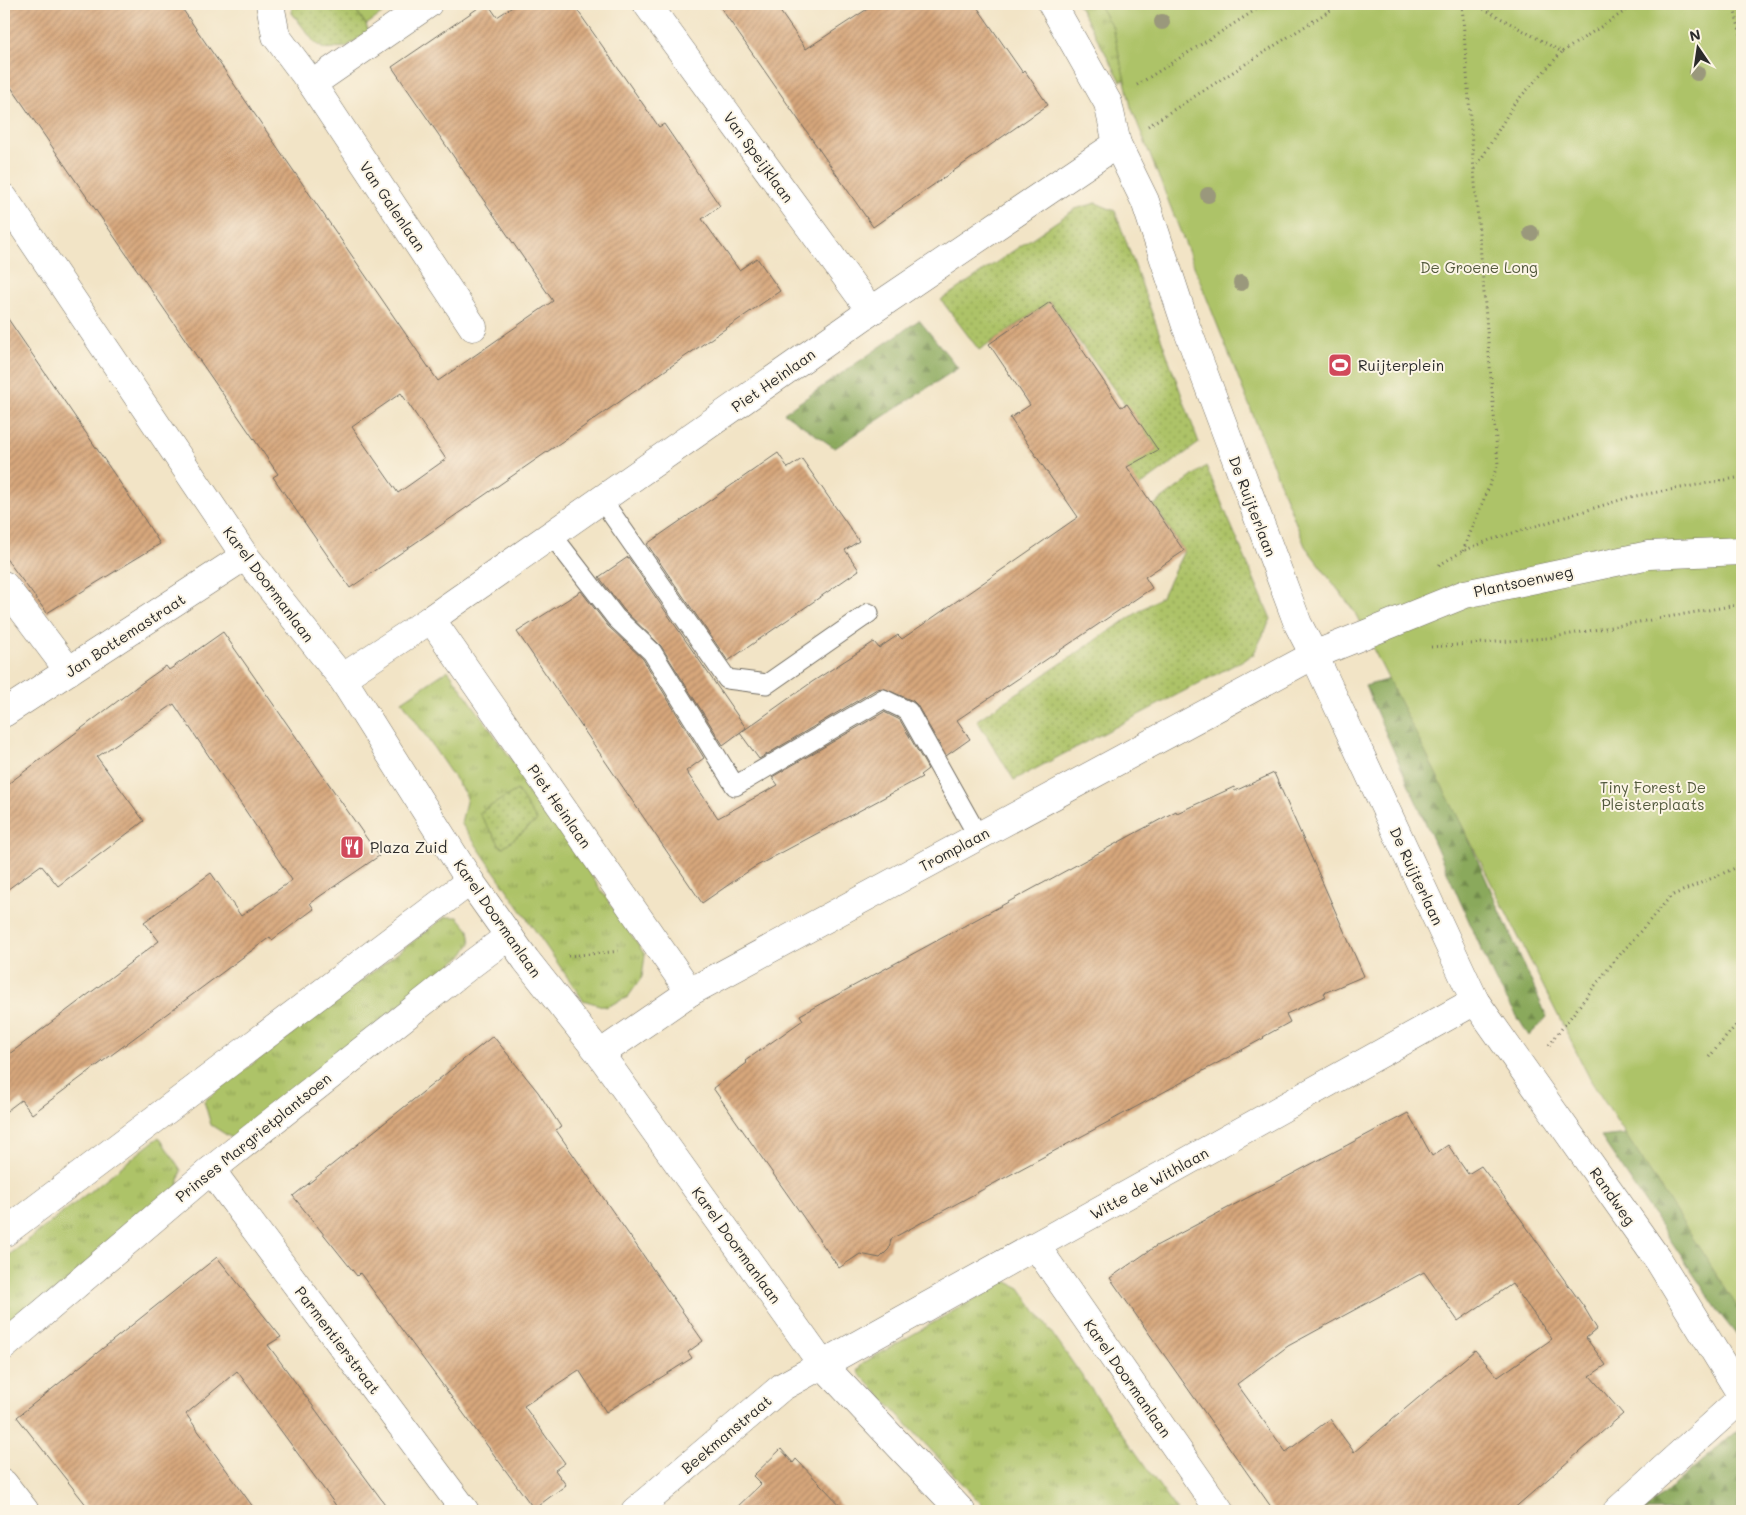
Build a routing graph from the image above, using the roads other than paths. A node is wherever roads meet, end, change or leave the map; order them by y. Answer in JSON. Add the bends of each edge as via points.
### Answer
{"nodes":[{"id":1,"x":270,"y":4,"type":"edge"},
{"id":2,"x":428,"y":4,"type":"edge"},
{"id":3,"x":647,"y":4,"type":"edge"},
{"id":4,"x":1052,"y":4,"type":"edge"},
{"id":5,"x":312,"y":84,"type":"junction"},
{"id":6,"x":1117,"y":144,"type":"junction"},
{"id":7,"x":4,"y":198,"type":"edge"},
{"id":8,"x":871,"y":311,"type":"junction"},
{"id":9,"x":473,"y":328,"type":"dead end"},
{"id":10,"x":602,"y":500,"type":"junction"},
{"id":11,"x":552,"y":535,"type":"junction"},
{"id":12,"x":1742,"y":550,"type":"edge"},
{"id":13,"x":245,"y":556,"type":"junction"},
{"id":14,"x":4,"y":585,"type":"edge"},
{"id":15,"x":869,"y":613,"type":"dead end"},
{"id":16,"x":431,"y":619,"type":"junction"},
{"id":17,"x":1314,"y":655,"type":"junction"},
{"id":18,"x":69,"y":671,"type":"junction"},
{"id":19,"x":342,"y":678,"type":"junction"},
{"id":20,"x":4,"y":713,"type":"edge"},
{"id":21,"x":978,"y":836,"type":"junction"},
{"id":22,"x":470,"y":881,"type":"junction"},
{"id":23,"x":509,"y":936,"type":"junction"},
{"id":24,"x":690,"y":992,"type":"junction"},
{"id":25,"x":1475,"y":1001,"type":"junction"},
{"id":26,"x":600,"y":1054,"type":"junction"},
{"id":27,"x":210,"y":1170,"type":"junction"},
{"id":28,"x":4,"y":1233,"type":"edge"},
{"id":29,"x":1036,"y":1246,"type":"junction"},
{"id":30,"x":4,"y":1346,"type":"edge"},
{"id":31,"x":822,"y":1364,"type":"junction"},
{"id":32,"x":1742,"y":1397,"type":"edge"},
{"id":33,"x":4,"y":1484,"type":"edge"},
{"id":34,"x":24,"y":1511,"type":"edge"},
{"id":35,"x":465,"y":1511,"type":"edge"},
{"id":36,"x":635,"y":1511,"type":"edge"},
{"id":37,"x":961,"y":1511,"type":"edge"},
{"id":38,"x":1220,"y":1511,"type":"edge"},
{"id":39,"x":1617,"y":1511,"type":"edge"}],
"edges":[{"from":1,"to":5,"type":"street","name":"Van Galenlaan","via":[[276,36]]},
{"from":2,"to":5,"type":"street"},
{"from":3,"to":8,"type":"street","name":"Van Speijklaan"},
{"from":4,"to":6,"type":"street","name":"De Ruijterlaan","via":[[1108,103]]},
{"from":5,"to":9,"type":"street","name":"Van Galenlaan"},
{"from":6,"to":8,"type":"street","name":"Piet Heinlaan"},
{"from":6,"to":17,"type":"street","name":"De Ruijterlaan","via":[[1145,201],[1186,326],[1298,624]]},
{"from":7,"to":13,"type":"street","name":"Karel Doormanlaan"},
{"from":8,"to":10,"type":"street","name":"Piet Heinlaan"},
{"from":10,"to":11,"type":"street","name":"Piet Heinlaan"},
{"from":10,"to":15,"type":"lane","via":[[727,679],[767,684]]},
{"from":11,"to":16,"type":"street","name":"Piet Heinlaan"},
{"from":11,"to":21,"type":"lane","via":[[616,618],[652,652],[735,786],[883,699],[908,711]]},
{"from":12,"to":17,"type":"street","name":"Plantsoenweg","via":[[1648,555],[1465,594]]},
{"from":13,"to":18,"type":"street","name":"Jan Bottemastraat"},
{"from":13,"to":19,"type":"street","name":"Karel Doormanlaan"},
{"from":14,"to":18,"type":"street"},
{"from":16,"to":19,"type":"street","name":"Piet Heinlaan"},
{"from":16,"to":24,"type":"street","name":"Piet Heinlaan"},
{"from":17,"to":21,"type":"street","name":"Tromplaan"},
{"from":17,"to":25,"type":"street","name":"De Ruijterlaan"},
{"from":18,"to":20,"type":"street","name":"Jan Bottemastraat"},
{"from":19,"to":22,"type":"street","name":"Karel Doormanlaan"},
{"from":21,"to":24,"type":"street","name":"Tromplaan"},
{"from":22,"to":23,"type":"street","name":"Karel Doormanlaan"},
{"from":22,"to":28,"type":"street"},
{"from":23,"to":26,"type":"street","name":"Karel Doormanlaan"},
{"from":23,"to":27,"type":"street","name":"Prinses Margrietplantsoen"},
{"from":24,"to":26,"type":"street","name":"Tromplaan"},
{"from":25,"to":29,"type":"street","name":"Witte de Withlaan"},
{"from":25,"to":32,"type":"street","name":"Randweg","via":[[1659,1261]]},
{"from":26,"to":31,"type":"street","name":"Karel Doormanlaan"},
{"from":27,"to":30,"type":"street","name":"Prinses Margrietplantsoen"},
{"from":27,"to":35,"type":"street","name":"Parmentierstraat"},
{"from":29,"to":31,"type":"street","name":"Witte de Withlaan"},
{"from":29,"to":38,"type":"street","name":"Karel Doormanlaan"},
{"from":31,"to":36,"type":"street","name":"Beekmanstraat","via":[[782,1387]]},
{"from":31,"to":37,"type":"street","name":"Karel Doormanlaan"},
{"from":32,"to":39,"type":"street","name":"Randweg"},
{"from":33,"to":34,"type":"street"}]}
